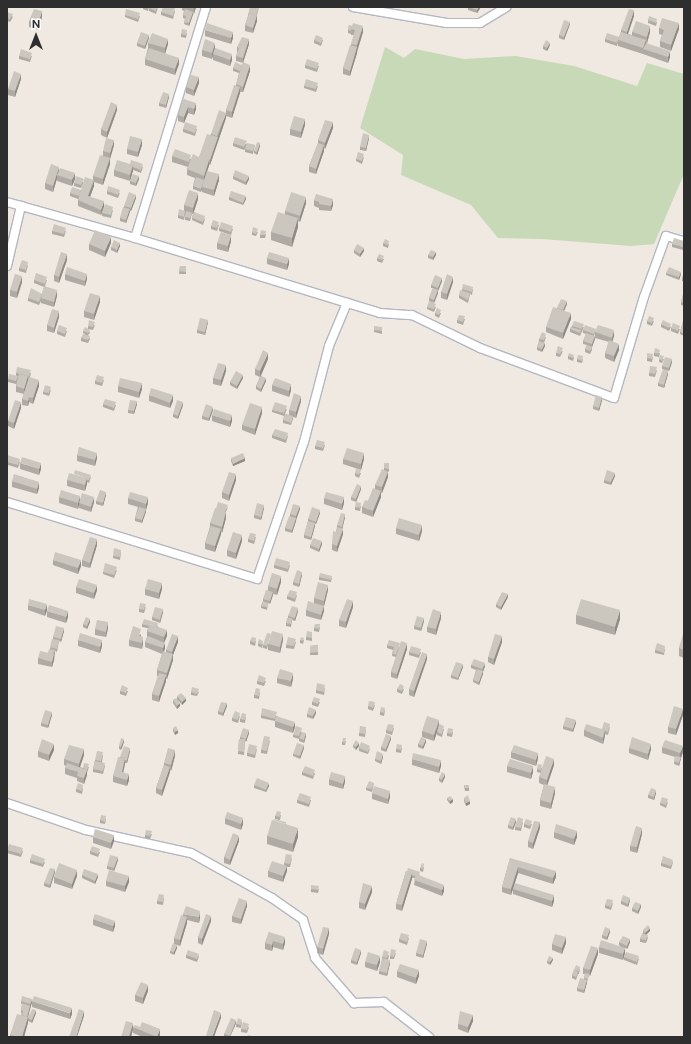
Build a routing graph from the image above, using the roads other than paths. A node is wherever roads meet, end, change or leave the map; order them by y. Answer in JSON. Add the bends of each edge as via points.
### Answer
{"nodes":[{"id":1,"x":206,"y":7,"type":"edge"},
{"id":2,"x":353,"y":7,"type":"edge"},
{"id":3,"x":507,"y":7,"type":"edge"},
{"id":4,"x":7,"y":202,"type":"edge"},
{"id":5,"x":21,"y":206,"type":"junction"},
{"id":6,"x":135,"y":238,"type":"junction"},
{"id":7,"x":684,"y":240,"type":"edge"},
{"id":8,"x":7,"y":266,"type":"edge"},
{"id":9,"x":347,"y":303,"type":"junction"},
{"id":10,"x":7,"y":502,"type":"edge"},
{"id":11,"x":7,"y":803,"type":"edge"},
{"id":12,"x":429,"y":1037,"type":"edge"}],
"edges":[{"from":1,"to":6,"type":"street"},
{"from":2,"to":3,"type":"street","via":[[447,23],[480,23]]},
{"from":4,"to":5,"type":"street"},
{"from":5,"to":6,"type":"street"},
{"from":5,"to":8,"type":"street"},
{"from":6,"to":9,"type":"street"},
{"from":7,"to":9,"type":"street","via":[[666,236],[644,297],[614,398],[480,348],[412,315],[380,313]]},
{"from":9,"to":10,"type":"street","via":[[329,346],[304,442],[257,579]]},
{"from":11,"to":12,"type":"street","via":[[86,830],[191,853],[272,898],[303,920],[314,958],[354,1003],[384,1002]]}]}
